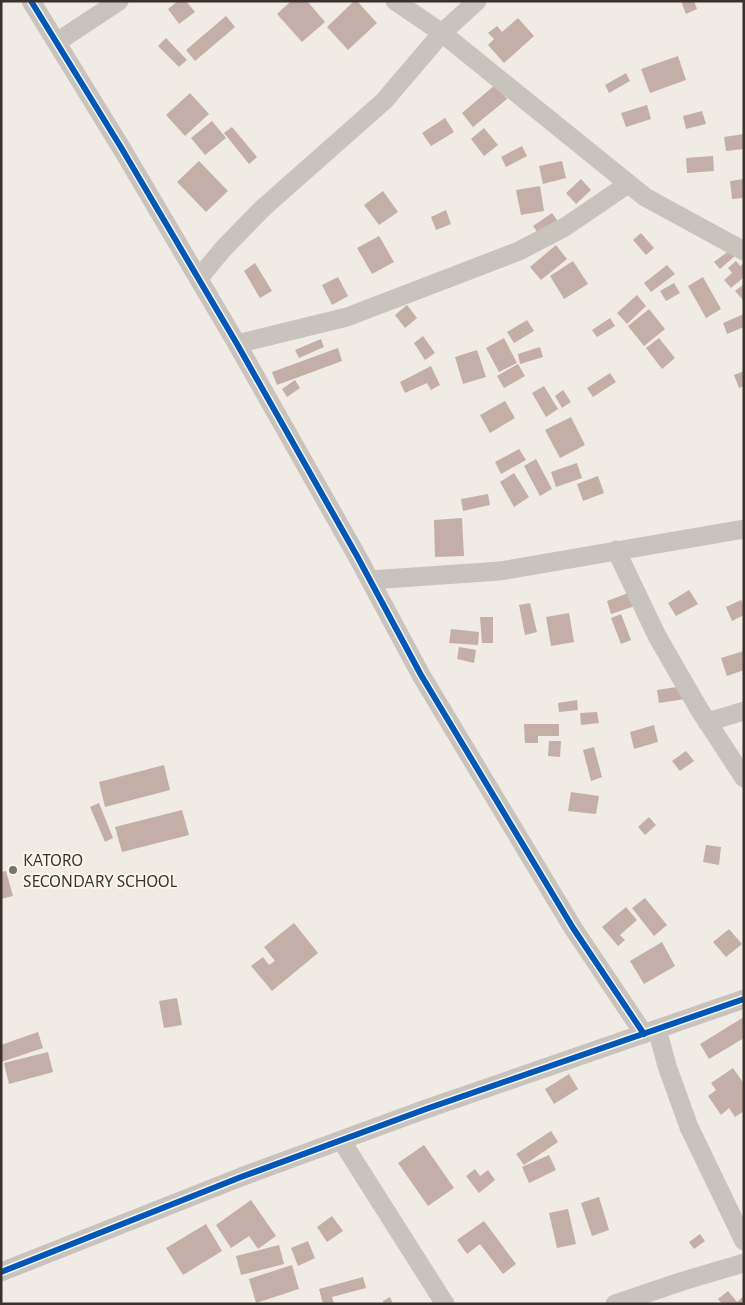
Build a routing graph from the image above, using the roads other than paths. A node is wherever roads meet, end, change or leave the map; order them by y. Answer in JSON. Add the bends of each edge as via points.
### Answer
{"nodes":[{"id":1,"x":31,"y":1,"type":"edge"},
{"id":2,"x":119,"y":1,"type":"edge"},
{"id":3,"x":395,"y":1,"type":"edge"},
{"id":4,"x":477,"y":1,"type":"edge"},
{"id":5,"x":442,"y":33,"type":"junction"},
{"id":6,"x":57,"y":42,"type":"junction"},
{"id":7,"x":628,"y":184,"type":"junction"},
{"id":8,"x":744,"y":251,"type":"edge"},
{"id":9,"x":199,"y":278,"type":"junction"},
{"id":10,"x":237,"y":344,"type":"junction"},
{"id":11,"x":744,"y":529,"type":"edge"},
{"id":12,"x":616,"y":550,"type":"junction"},
{"id":13,"x":370,"y":580,"type":"junction"},
{"id":14,"x":744,"y":711,"type":"edge"},
{"id":15,"x":707,"y":722,"type":"junction"},
{"id":16,"x":744,"y":778,"type":"edge"},
{"id":17,"x":744,"y":999,"type":"edge"},
{"id":18,"x":650,"y":1032,"type":"junction"},
{"id":19,"x":341,"y":1140,"type":"junction"},
{"id":20,"x":744,"y":1241,"type":"edge"},
{"id":21,"x":744,"y":1263,"type":"edge"},
{"id":22,"x":1,"y":1272,"type":"edge"},
{"id":23,"x":445,"y":1304,"type":"edge"},
{"id":24,"x":614,"y":1304,"type":"edge"}],
"edges":[{"from":1,"to":6,"type":"street"},
{"from":2,"to":6,"type":"street"},
{"from":3,"to":5,"type":"street"},
{"from":4,"to":5,"type":"street"},
{"from":5,"to":7,"type":"street"},
{"from":5,"to":9,"type":"street","via":[[384,101],[263,208]]},
{"from":6,"to":9,"type":"street"},
{"from":7,"to":8,"type":"street","via":[[645,197]]},
{"from":7,"to":10,"type":"street","via":[[564,227],[519,251],[347,317]]},
{"from":9,"to":10,"type":"street"},
{"from":10,"to":13,"type":"street"},
{"from":11,"to":12,"type":"street"},
{"from":12,"to":13,"type":"street","via":[[500,571]]},
{"from":12,"to":15,"type":"street","via":[[657,636]]},
{"from":13,"to":18,"type":"street","via":[[421,675],[573,928]]},
{"from":14,"to":15,"type":"street"},
{"from":15,"to":16,"type":"street"},
{"from":17,"to":18,"type":"street"},
{"from":18,"to":19,"type":"street"},
{"from":18,"to":20,"type":"street","via":[[667,1066],[689,1128]]},
{"from":19,"to":22,"type":"street"},
{"from":19,"to":23,"type":"street"},
{"from":21,"to":24,"type":"street"}]}
